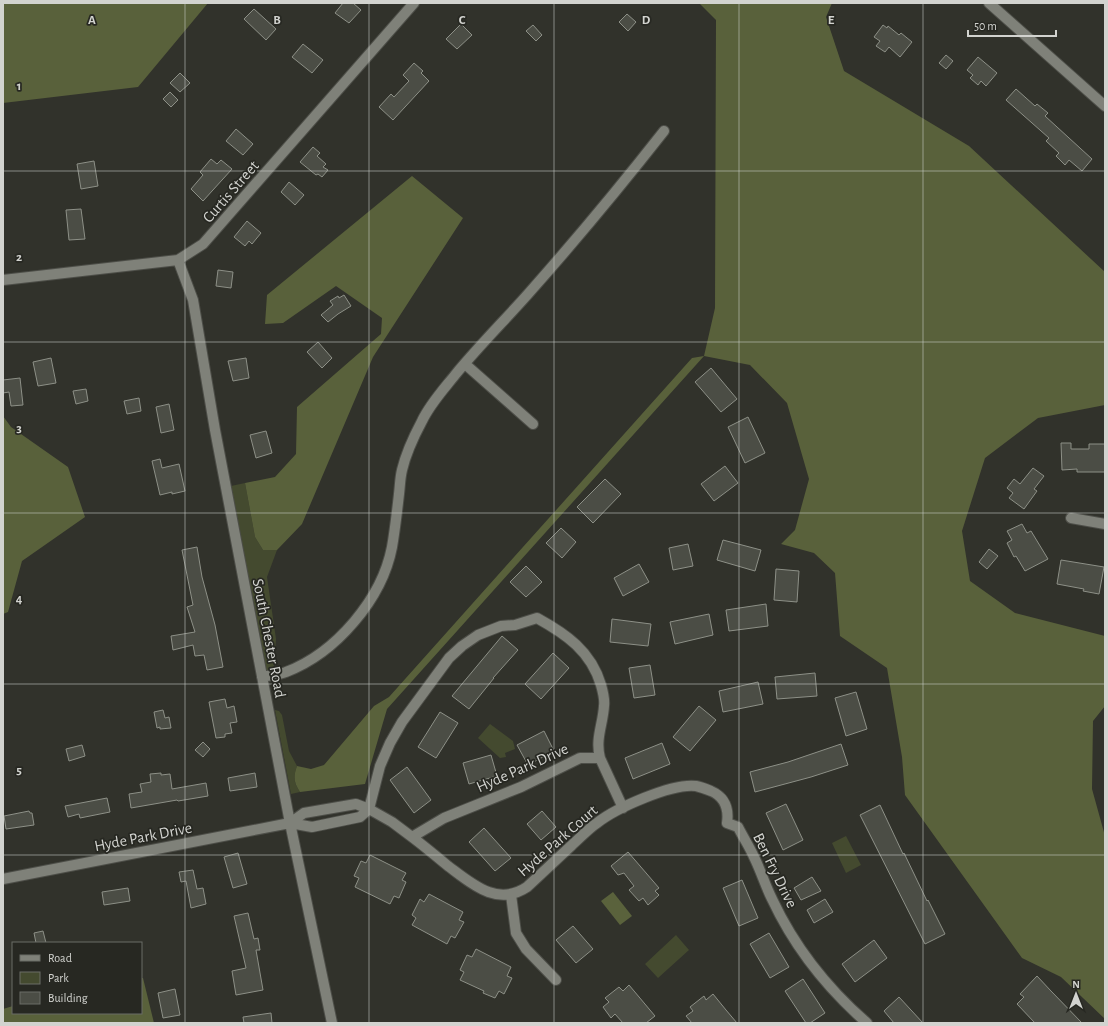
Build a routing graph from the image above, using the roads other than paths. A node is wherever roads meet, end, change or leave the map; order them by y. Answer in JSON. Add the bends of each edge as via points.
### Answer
{"nodes":[{"id":1,"x":414,"y":3,"type":"edge"},
{"id":2,"x":989,"y":3,"type":"edge"},
{"id":3,"x":1105,"y":106,"type":"edge"},
{"id":4,"x":664,"y":132,"type":"dead end"},
{"id":5,"x":178,"y":260,"type":"junction"},
{"id":6,"x":3,"y":280,"type":"edge"},
{"id":7,"x":465,"y":364,"type":"junction"},
{"id":8,"x":533,"y":424,"type":"dead end"},
{"id":9,"x":1071,"y":518,"type":"dead end"},
{"id":10,"x":1105,"y":524,"type":"edge"},
{"id":11,"x":262,"y":676,"type":"junction"},
{"id":12,"x":600,"y":758,"type":"junction"},
{"id":13,"x":623,"y":808,"type":"junction"},
{"id":14,"x":369,"y":809,"type":"junction"},
{"id":15,"x":290,"y":823,"type":"junction"},
{"id":16,"x":412,"y":837,"type":"junction"},
{"id":17,"x":3,"y":879,"type":"edge"},
{"id":18,"x":510,"y":895,"type":"junction"},
{"id":19,"x":556,"y":980,"type":"dead end"},
{"id":20,"x":332,"y":1023,"type":"edge"},
{"id":21,"x":867,"y":1023,"type":"edge"}],
"edges":[{"from":1,"to":5,"type":"street","name":"Curtis Street","via":[[203,244]]},
{"from":2,"to":3,"type":"street"},
{"from":4,"to":7,"type":"street","via":[[605,206]]},
{"from":5,"to":6,"type":"street","name":"Curtis Street"},
{"from":5,"to":11,"type":"street","name":"South Chester Road","via":[[193,300]]},
{"from":7,"to":8,"type":"street"},
{"from":7,"to":11,"type":"street","via":[[422,420],[410,447],[402,470],[391,548],[373,595],[360,615],[319,655],[284,673]]},
{"from":9,"to":10,"type":"street"},
{"from":11,"to":15,"type":"street","name":"South Chester Road"},
{"from":12,"to":13,"type":"street"},
{"from":12,"to":14,"type":"street","via":[[598,739],[604,706],[597,673],[581,649],[536,618],[515,625],[501,626],[478,635],[449,658],[402,722],[390,743],[380,766]]},
{"from":12,"to":16,"type":"street","name":"Hyde Park Drive","via":[[580,758],[521,787],[444,818]]},
{"from":13,"to":18,"type":"street","name":"Hyde Park Court","via":[[596,823],[527,887]]},
{"from":13,"to":21,"type":"street","name":"Ben Fry Drive","via":[[666,790],[695,786],[717,794],[727,808],[728,823],[738,827],[754,856],[787,928],[831,988]]},
{"from":14,"to":15,"type":"street","name":"Hyde Park Drive","via":[[360,817],[312,827]]},
{"from":14,"to":15,"type":"street","name":"Hyde Park Drive","via":[[356,804],[304,813]]},
{"from":14,"to":16,"type":"street","name":"Hyde Park Drive"},
{"from":15,"to":17,"type":"street","name":"Hyde Park Drive"},
{"from":15,"to":20,"type":"street","name":"South Chester Road"},
{"from":16,"to":18,"type":"street","name":"Hyde Park Court","via":[[472,885],[484,891]]},
{"from":18,"to":19,"type":"street","name":"Hyde Park Court","via":[[516,933],[526,949]]}]}
